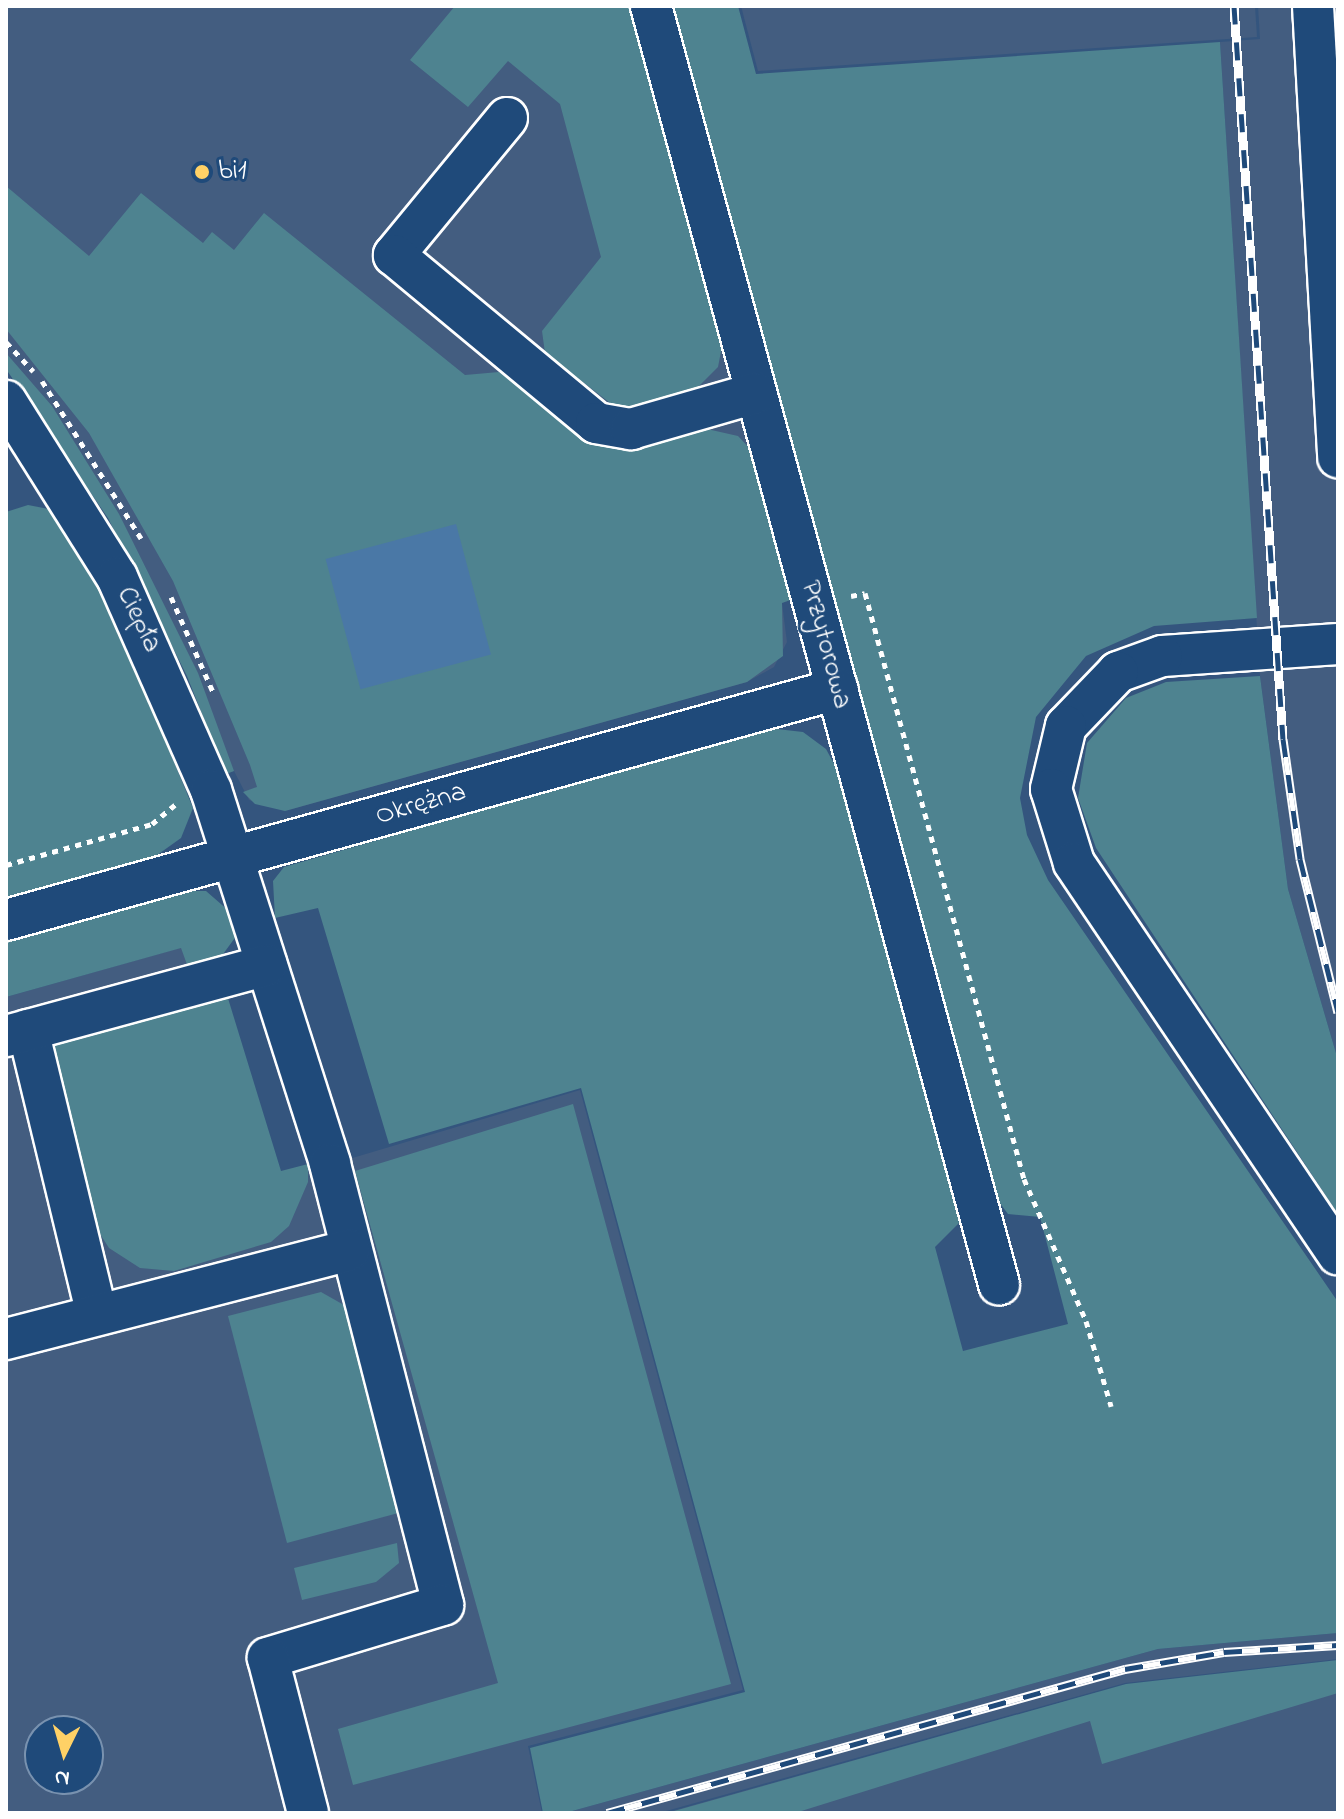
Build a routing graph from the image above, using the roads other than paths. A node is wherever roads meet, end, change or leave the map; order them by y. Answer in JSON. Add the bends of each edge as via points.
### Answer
{"nodes":[{"id":1,"x":651,"y":6,"type":"edge"},
{"id":2,"x":1313,"y":6,"type":"edge"},
{"id":3,"x":507,"y":118,"type":"dead end"},
{"id":4,"x":756,"y":393,"type":"junction"},
{"id":5,"x":6,"y":401,"type":"edge"},
{"id":6,"x":1338,"y":457,"type":"edge"},
{"id":7,"x":1338,"y":644,"type":"edge"},
{"id":8,"x":837,"y":689,"type":"junction"},
{"id":9,"x":234,"y":857,"type":"junction"},
{"id":10,"x":6,"y":920,"type":"edge"},
{"id":11,"x":267,"y":965,"type":"junction"},
{"id":12,"x":17,"y":1033,"type":"edge"},
{"id":13,"x":350,"y":1250,"type":"junction"},
{"id":14,"x":1338,"y":1254,"type":"edge"},
{"id":15,"x":999,"y":1284,"type":"dead end"},
{"id":16,"x":96,"y":1312,"type":"junction"},
{"id":17,"x":6,"y":1339,"type":"edge"},
{"id":18,"x":308,"y":1813,"type":"edge"}],
"edges":[{"from":1,"to":4,"type":"street","name":"Przytorowa"},
{"from":2,"to":6,"type":"street"},
{"from":3,"to":4,"type":"street","via":[[394,255],[596,423],[631,429]]},
{"from":4,"to":8,"type":"street","name":"Przytorowa"},
{"from":5,"to":9,"type":"street","name":"Ciepła","via":[[117,577],[211,790]]},
{"from":7,"to":14,"type":"street","via":[[1162,656],[1118,672],[1066,726],[1051,789],[1057,829],[1074,863]]},
{"from":8,"to":9,"type":"street","name":"Okrężna"},
{"from":8,"to":15,"type":"street","name":"Przytorowa"},
{"from":9,"to":10,"type":"street","name":"Okrężna"},
{"from":9,"to":11,"type":"street","name":"Ciepła"},
{"from":11,"to":12,"type":"street"},
{"from":11,"to":13,"type":"street","name":"Ciepła"},
{"from":12,"to":16,"type":"street"},
{"from":13,"to":16,"type":"street"},
{"from":13,"to":18,"type":"street","name":"Ciepła","via":[[443,1605],[268,1658]]},
{"from":16,"to":17,"type":"street"}]}
